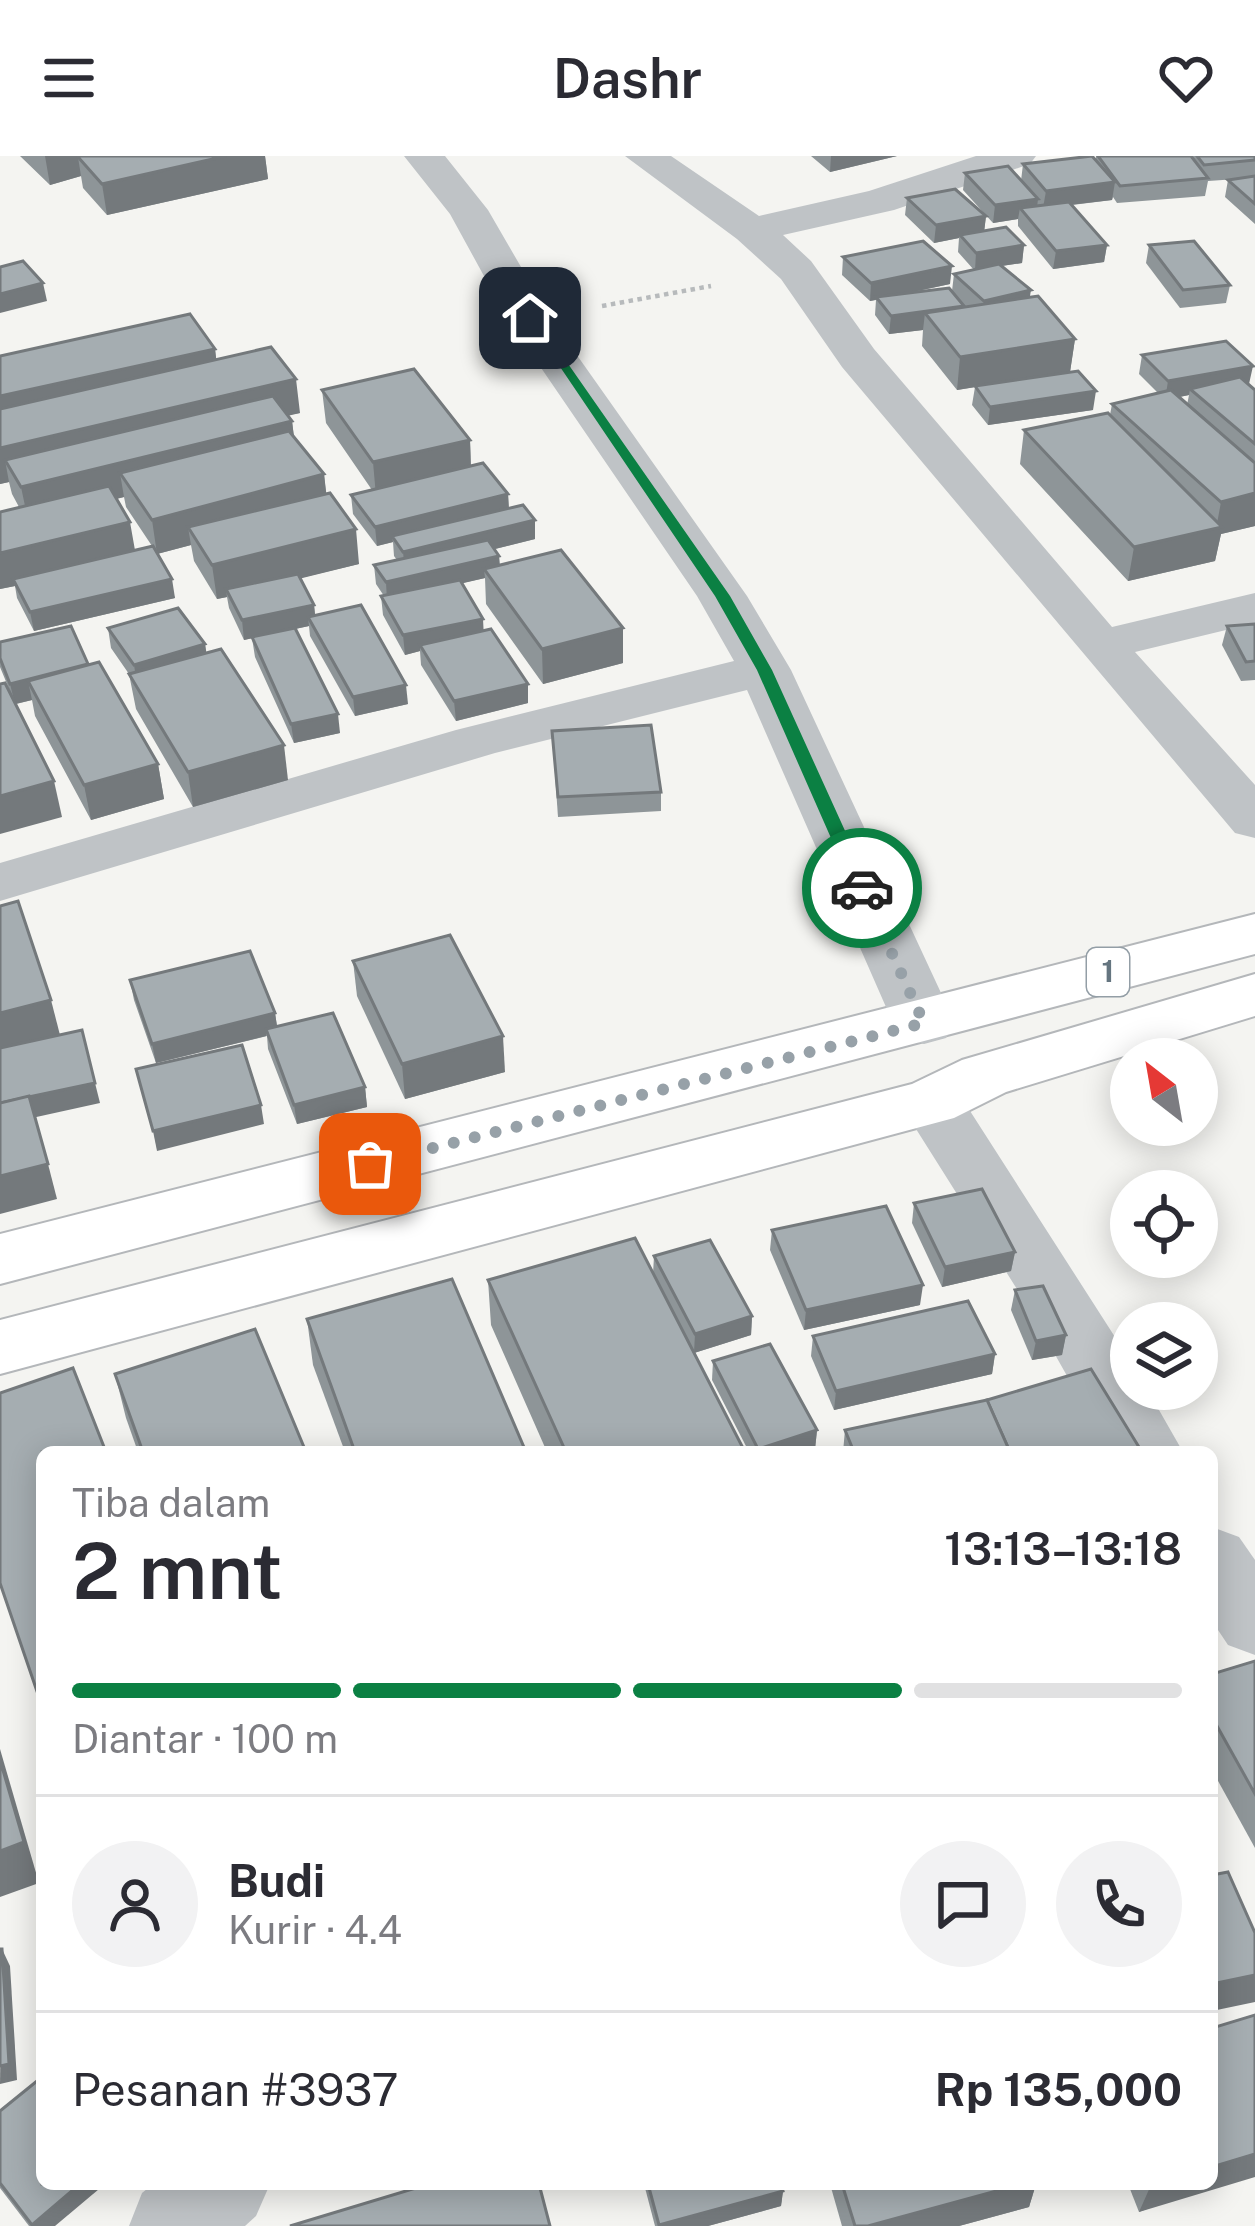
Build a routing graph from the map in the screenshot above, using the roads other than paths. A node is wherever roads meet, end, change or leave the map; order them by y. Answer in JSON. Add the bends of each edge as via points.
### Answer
{"nodes":[{"id":1,"x":424,"y":156,"type":"edge"},
{"id":2,"x":645,"y":156,"type":"edge"},
{"id":3,"x":1016,"y":156,"type":"edge"},
{"id":4,"x":752,"y":230,"type":"junction"},
{"id":5,"x":1255,"y":608,"type":"edge"},
{"id":6,"x":1100,"y":646,"type":"junction"},
{"id":7,"x":765,"y":670,"type":"junction"},
{"id":8,"x":1255,"y":820,"type":"edge"},
{"id":9,"x":0,"y":882,"type":"edge"},
{"id":10,"x":1255,"y":934,"type":"edge"},
{"id":11,"x":1255,"y":995,"type":"edge"},
{"id":12,"x":943,"y":1017,"type":"junction"},
{"id":13,"x":958,"y":1089,"type":"junction"},
{"id":14,"x":0,"y":1258,"type":"edge"},
{"id":15,"x":0,"y":1347,"type":"edge"},
{"id":16,"x":1144,"y":1446,"type":"edge"},
{"id":17,"x":1218,"y":1568,"type":"edge"},
{"id":18,"x":1255,"y":1622,"type":"edge"},
{"id":19,"x":217,"y":2190,"type":"edge"},
{"id":20,"x":175,"y":2226,"type":"edge"}],
"edges":[{"from":1,"to":7,"type":"street","via":[[468,210],[530,318]]},
{"from":2,"to":4,"type":"street"},
{"from":3,"to":4,"type":"street","via":[[880,201]]},
{"from":4,"to":6,"type":"street","via":[[796,269],[858,358]]},
{"from":5,"to":6,"type":"street"},
{"from":6,"to":8,"type":"street"},
{"from":7,"to":9,"type":"street","via":[[449,747]]},
{"from":7,"to":12,"type":"street"},
{"from":10,"to":12,"type":"highway","number":"1"},
{"from":11,"to":13,"type":"highway"},
{"from":12,"to":14,"type":"highway","number":"1"},
{"from":13,"to":15,"type":"highway"},
{"from":13,"to":16,"type":"street","via":[[1051,1287]]},
{"from":17,"to":18,"type":"street"},
{"from":19,"to":20,"type":"street"}]}
